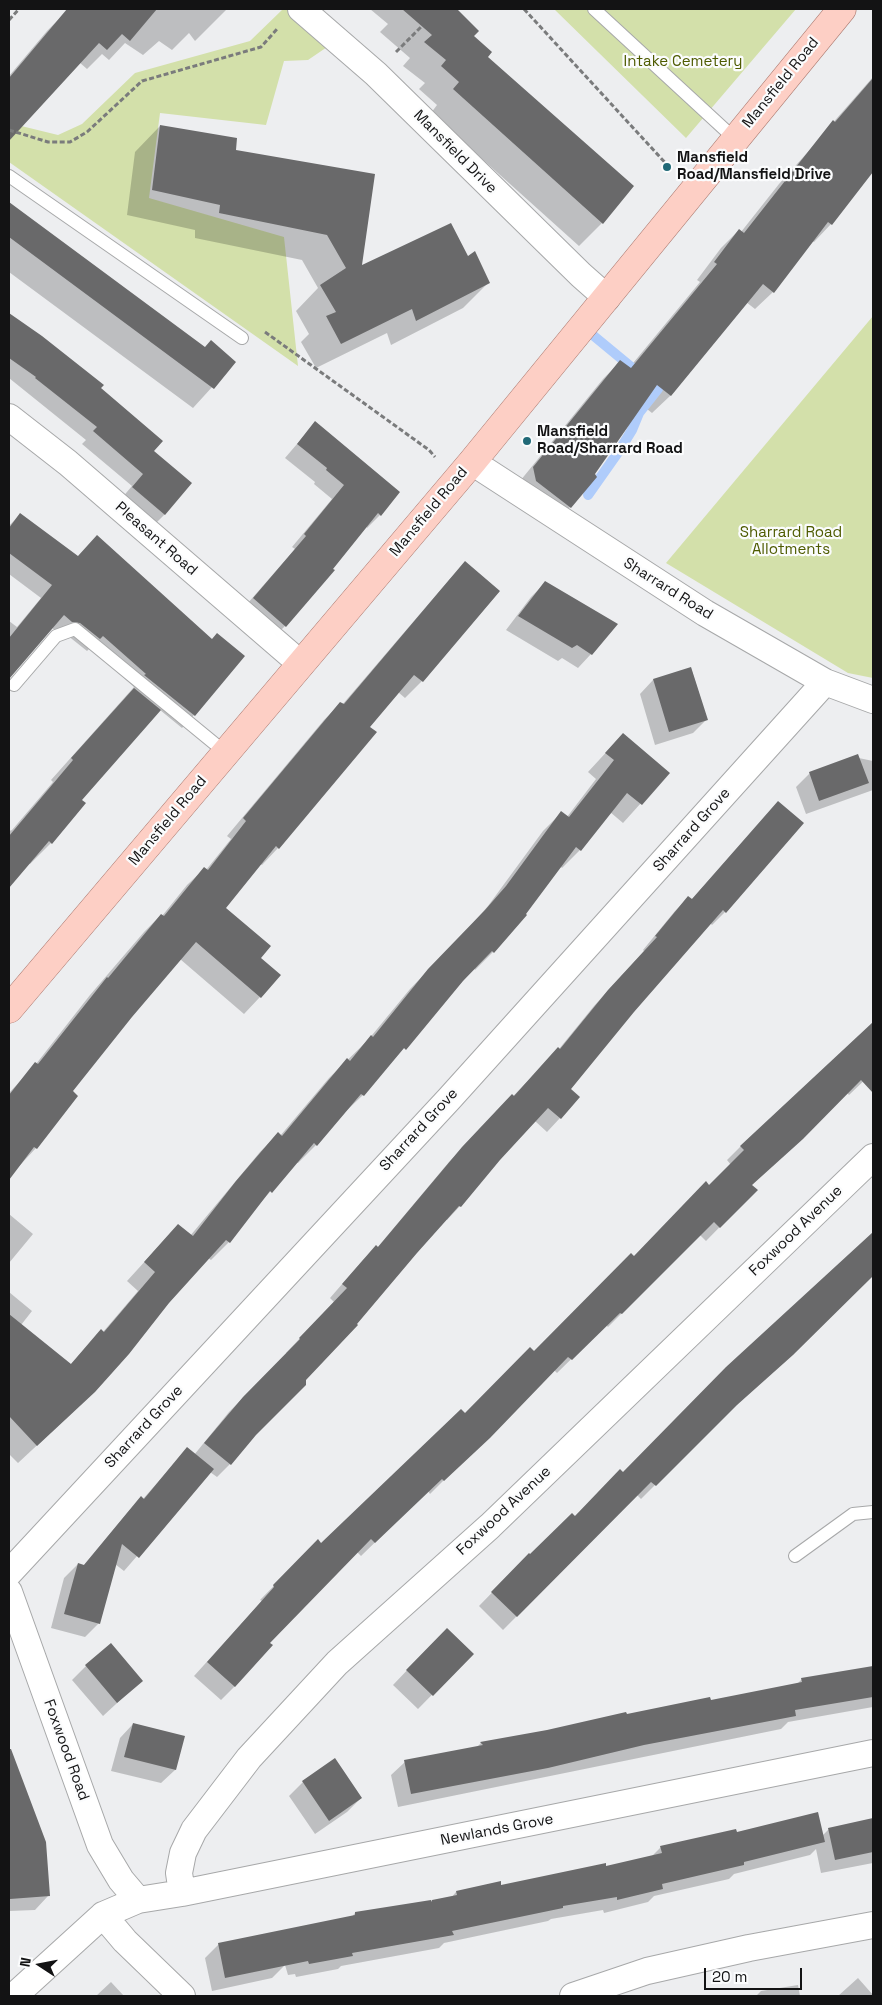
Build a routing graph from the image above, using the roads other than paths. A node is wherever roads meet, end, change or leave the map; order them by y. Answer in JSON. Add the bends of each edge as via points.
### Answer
{"nodes":[{"id":1,"x":302,"y":9,"type":"edge"},
{"id":2,"x":594,"y":9,"type":"edge"},
{"id":3,"x":842,"y":9,"type":"edge"},
{"id":4,"x":735,"y":139,"type":"junction"},
{"id":5,"x":9,"y":176,"type":"edge"},
{"id":6,"x":607,"y":298,"type":"junction"},
{"id":7,"x":242,"y":338,"type":"road end"},
{"id":8,"x":9,"y":417,"type":"edge"},
{"id":9,"x":472,"y":462,"type":"junction"},
{"id":10,"x":301,"y":664,"type":"junction"},
{"id":11,"x":825,"y":682,"type":"junction"},
{"id":12,"x":14,"y":685,"type":"dead end"},
{"id":13,"x":873,"y":700,"type":"edge"},
{"id":14,"x":226,"y":752,"type":"junction"},
{"id":15,"x":9,"y":1009,"type":"edge"},
{"id":16,"x":873,"y":1157,"type":"edge"},
{"id":17,"x":873,"y":1512,"type":"edge"},
{"id":18,"x":795,"y":1556,"type":"dead end"},
{"id":19,"x":9,"y":1573,"type":"edge"},
{"id":20,"x":9,"y":1592,"type":"edge"},
{"id":21,"x":873,"y":1753,"type":"edge"},
{"id":22,"x":182,"y":1893,"type":"junction"},
{"id":23,"x":121,"y":1907,"type":"junction"},
{"id":24,"x":873,"y":1924,"type":"edge"},
{"id":25,"x":14,"y":1996,"type":"edge"},
{"id":26,"x":182,"y":1996,"type":"edge"},
{"id":27,"x":573,"y":1996,"type":"edge"}],
"edges":[{"from":1,"to":6,"type":"street","name":"Mansfield Drive","via":[[376,74]]},
{"from":2,"to":4,"type":"lane"},
{"from":3,"to":4,"type":"main road","name":"Mansfield Road"},
{"from":4,"to":6,"type":"main road","name":"Mansfield Road"},
{"from":5,"to":7,"type":"lane"},
{"from":6,"to":9,"type":"main road","name":"Mansfield Road"},
{"from":8,"to":10,"type":"street","name":"Pleasant Road","via":[[68,463]]},
{"from":9,"to":10,"type":"main road","name":"Mansfield Road"},
{"from":9,"to":11,"type":"street","name":"Sharrard Road","via":[[705,613]]},
{"from":10,"to":14,"type":"main road","name":"Mansfield Road"},
{"from":11,"to":13,"type":"street","name":"Sharrard Road"},
{"from":11,"to":19,"type":"street","name":"Sharrard Grove","via":[[449,1099]]},
{"from":12,"to":14,"type":"lane","via":[[56,636],[75,629]]},
{"from":14,"to":15,"type":"main road","name":"Mansfield Road"},
{"from":16,"to":22,"type":"street","name":"Foxwood Avenue","via":[[490,1526],[337,1663],[249,1758],[194,1830],[183,1853],[179,1873]]},
{"from":17,"to":18,"type":"lane","via":[[853,1514]]},
{"from":20,"to":23,"type":"street","name":"Foxwood Road","via":[[100,1845],[121,1880]]},
{"from":21,"to":22,"type":"street","name":"Newlands Grove"},
{"from":22,"to":23,"type":"street","name":"Newlands Grove"},
{"from":23,"to":25,"type":"street"},
{"from":23,"to":26,"type":"street","name":"Foxwood Road","via":[[126,1941]]},
{"from":24,"to":27,"type":"street","via":[[646,1971]]}]}
